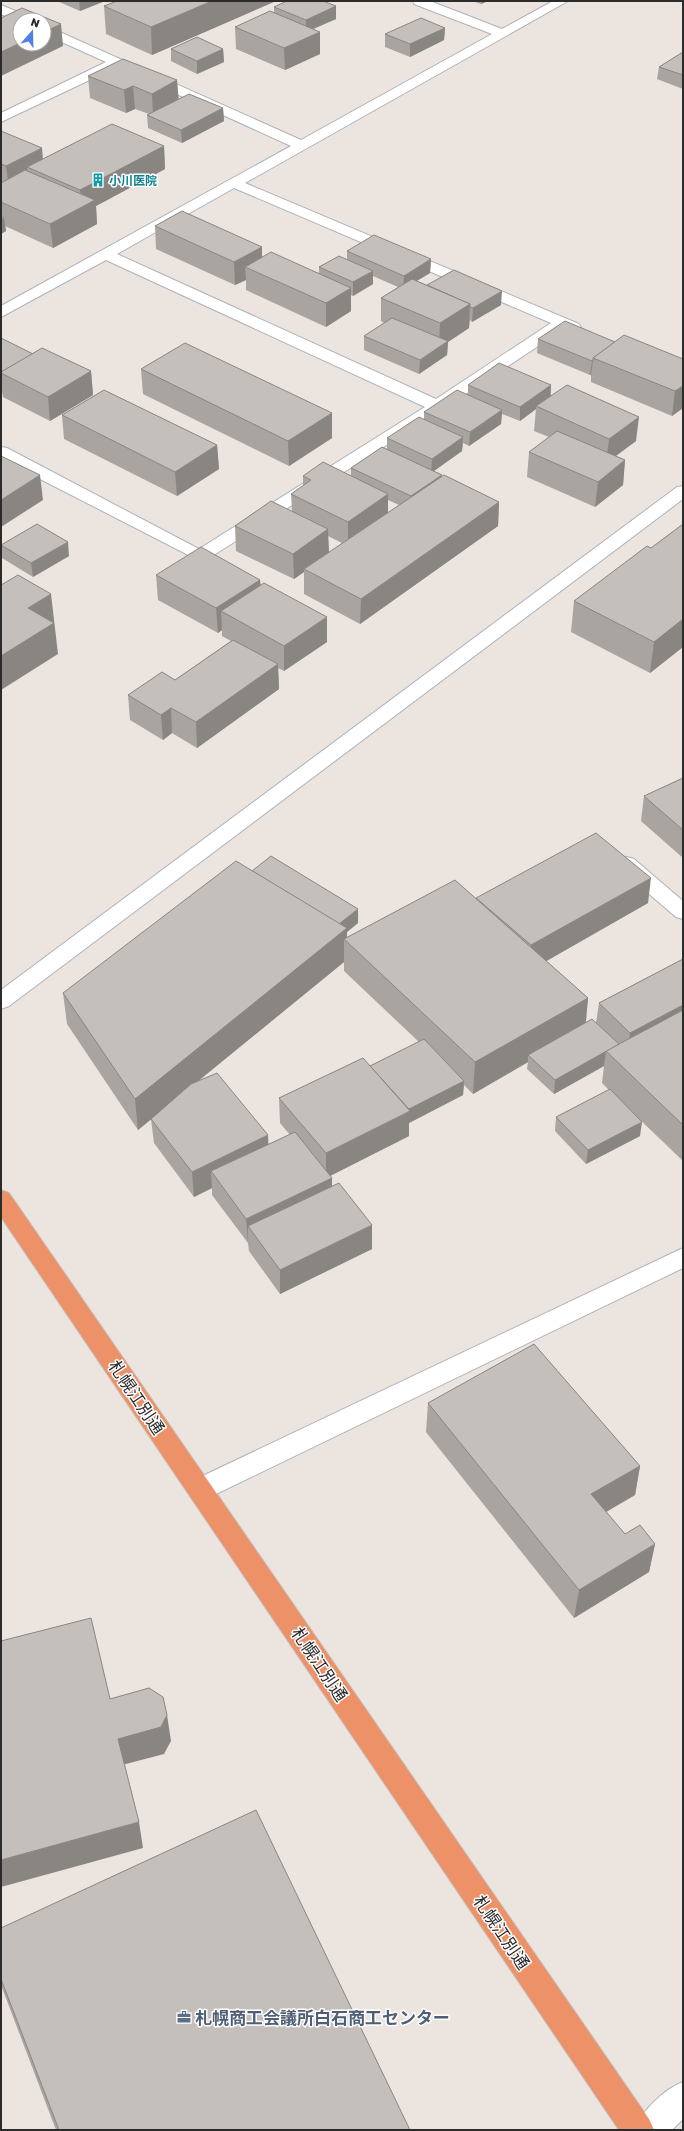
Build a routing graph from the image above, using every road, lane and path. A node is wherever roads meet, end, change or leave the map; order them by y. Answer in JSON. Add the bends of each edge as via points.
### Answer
{"nodes":[{"id":1,"x":6,"y":1,"type":"edge"},
{"id":2,"x":419,"y":1,"type":"edge"},
{"id":3,"x":562,"y":1,"type":"edge"},
{"id":4,"x":1,"y":3,"type":"edge"},
{"id":5,"x":1,"y":9,"type":"edge"},
{"id":6,"x":12,"y":14,"type":"edge"},
{"id":7,"x":52,"y":33,"type":"edge"},
{"id":8,"x":503,"y":34,"type":"junction"},
{"id":9,"x":116,"y":62,"type":"junction"},
{"id":10,"x":1,"y":118,"type":"edge"},
{"id":11,"x":301,"y":145,"type":"junction"},
{"id":12,"x":234,"y":183,"type":"junction"},
{"id":13,"x":105,"y":254,"type":"junction"},
{"id":14,"x":1,"y":297,"type":"edge"},
{"id":15,"x":16,"y":304,"type":"junction"},
{"id":16,"x":1,"y":312,"type":"edge"},
{"id":17,"x":562,"y":323,"type":"junction"},
{"id":18,"x":584,"y":332,"type":"edge"},
{"id":19,"x":437,"y":406,"type":"junction"},
{"id":20,"x":1,"y":452,"type":"edge"},
{"id":21,"x":683,"y":491,"type":"edge"},
{"id":22,"x":626,"y":863,"type":"edge"},
{"id":23,"x":683,"y":912,"type":"edge"},
{"id":24,"x":1,"y":1001,"type":"edge"},
{"id":25,"x":1,"y":1198,"type":"edge"},
{"id":26,"x":683,"y":1257,"type":"edge"},
{"id":27,"x":200,"y":1489,"type":"junction"},
{"id":28,"x":683,"y":2097,"type":"edge"},
{"id":29,"x":638,"y":2130,"type":"edge"},
{"id":30,"x":650,"y":2130,"type":"edge"}],
"edges":[{"from":1,"to":4,"type":"street"},
{"from":2,"to":8,"type":"street"},
{"from":3,"to":8,"type":"street"},
{"from":5,"to":6,"type":"street"},
{"from":7,"to":9,"type":"street"},
{"from":8,"to":11,"type":"street"},
{"from":9,"to":10,"type":"street"},
{"from":9,"to":11,"type":"street"},
{"from":11,"to":12,"type":"street"},
{"from":12,"to":13,"type":"street"},
{"from":12,"to":17,"type":"street"},
{"from":13,"to":15,"type":"street"},
{"from":13,"to":19,"type":"street"},
{"from":14,"to":15,"type":"street"},
{"from":15,"to":16,"type":"street"},
{"from":17,"to":18,"type":"street"},
{"from":17,"to":19,"type":"street"},
{"from":19,"to":20,"type":"street","via":[[200,556]]},
{"from":21,"to":24,"type":"street"},
{"from":22,"to":23,"type":"street"},
{"from":25,"to":27,"type":"highway","name":"札幌江別通"},
{"from":26,"to":27,"type":"street"},
{"from":27,"to":29,"type":"highway","name":"札幌江別通"},
{"from":28,"to":30,"type":"street"}]}
